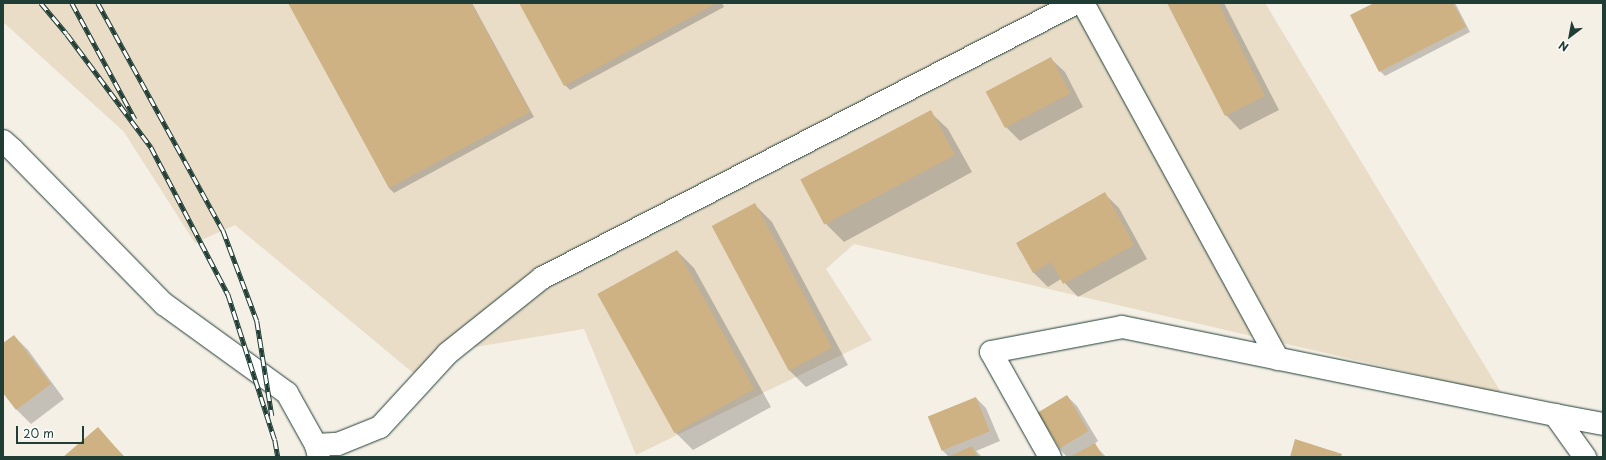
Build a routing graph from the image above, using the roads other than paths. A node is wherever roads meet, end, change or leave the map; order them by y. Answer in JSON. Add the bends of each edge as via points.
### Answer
{"nodes":[{"id":1,"x":1076,"y":3,"type":"edge"},
{"id":2,"x":1082,"y":3,"type":"edge"},
{"id":3,"x":3,"y":141,"type":"edge"},
{"id":4,"x":1278,"y":359,"type":"junction"},
{"id":5,"x":1555,"y":416,"type":"junction"},
{"id":6,"x":1603,"y":424,"type":"edge"},
{"id":7,"x":318,"y":451,"type":"edge"},
{"id":8,"x":1050,"y":457,"type":"edge"},
{"id":9,"x":1585,"y":457,"type":"edge"}],
"edges":[{"from":1,"to":7,"type":"street","via":[[542,278],[448,353],[380,427]]},
{"from":2,"to":4,"type":"street"},
{"from":3,"to":7,"type":"street","via":[[164,304],[286,393]]},
{"from":4,"to":5,"type":"street"},
{"from":4,"to":8,"type":"street","via":[[1122,327],[991,352]]},
{"from":5,"to":6,"type":"street"},
{"from":5,"to":9,"type":"street"}]}
